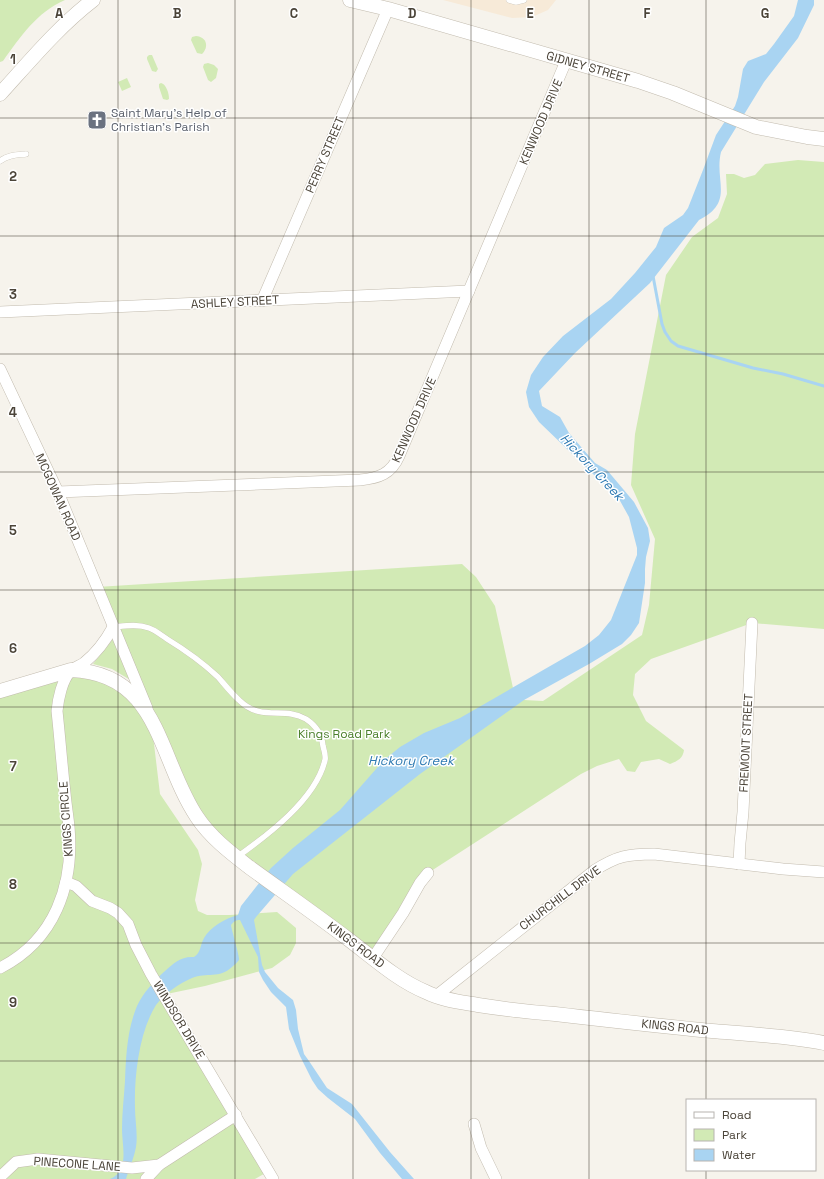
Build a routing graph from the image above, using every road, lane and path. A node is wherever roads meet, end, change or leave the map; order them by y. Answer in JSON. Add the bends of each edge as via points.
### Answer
{"nodes":[{"id":1,"x":93,"y":0,"type":"edge"},
{"id":2,"x":350,"y":0,"type":"edge"},
{"id":3,"x":509,"y":0,"type":"edge"},
{"id":4,"x":524,"y":0,"type":"edge"},
{"id":5,"x":388,"y":10,"type":"junction"},
{"id":6,"x":566,"y":61,"type":"junction"},
{"id":7,"x":0,"y":94,"type":"edge"},
{"id":8,"x":824,"y":139,"type":"edge"},
{"id":9,"x":26,"y":154,"type":"dead end"},
{"id":10,"x":0,"y":161,"type":"edge"},
{"id":11,"x":469,"y":292,"type":"junction"},
{"id":12,"x":262,"y":301,"type":"junction"},
{"id":13,"x":0,"y":312,"type":"edge"},
{"id":14,"x":0,"y":369,"type":"edge"},
{"id":15,"x":58,"y":492,"type":"junction"},
{"id":16,"x":752,"y":623,"type":"dead end"},
{"id":17,"x":112,"y":627,"type":"junction"},
{"id":18,"x":71,"y":670,"type":"junction"},
{"id":19,"x":0,"y":691,"type":"edge"},
{"id":20,"x":151,"y":717,"type":"junction"},
{"id":21,"x":237,"y":857,"type":"junction"},
{"id":22,"x":739,"y":864,"type":"junction"},
{"id":23,"x":824,"y":872,"type":"edge"},
{"id":24,"x":428,"y":873,"type":"dead end"},
{"id":25,"x":66,"y":882,"type":"junction"},
{"id":26,"x":373,"y":958,"type":"junction"},
{"id":27,"x":0,"y":968,"type":"edge"},
{"id":28,"x":436,"y":996,"type":"junction"},
{"id":29,"x":824,"y":1043,"type":"edge"},
{"id":30,"x":236,"y":1115,"type":"junction"},
{"id":31,"x":474,"y":1124,"type":"dead end"},
{"id":32,"x":159,"y":1165,"type":"junction"},
{"id":33,"x":0,"y":1177,"type":"edge"},
{"id":34,"x":146,"y":1179,"type":"edge"},
{"id":35,"x":273,"y":1179,"type":"edge"},
{"id":36,"x":496,"y":1179,"type":"edge"}],
"edges":[{"from":1,"to":7,"type":"street","via":[[60,28]]},
{"from":2,"to":5,"type":"street","name":"GIDNEY STREET"},
{"from":3,"to":4,"type":"lane"},
{"from":5,"to":6,"type":"street","name":"GIDNEY STREET"},
{"from":5,"to":12,"type":"street","name":"PERRY STREET"},
{"from":6,"to":8,"type":"street","name":"GIDNEY STREET","via":[[673,93],[756,127]]},
{"from":6,"to":11,"type":"street","name":"KENWOOD DRIVE"},
{"from":9,"to":10,"type":"lane","via":[[10,155]]},
{"from":11,"to":12,"type":"street","name":"ASHLEY STREET"},
{"from":11,"to":15,"type":"street","name":"KENWOOD DRIVE","via":[[400,456],[386,474],[360,480]]},
{"from":12,"to":13,"type":"street","name":"ASHLEY STREET"},
{"from":14,"to":15,"type":"street","name":"MCGOWAN ROAD"},
{"from":15,"to":17,"type":"street","name":"MCGOWAN ROAD"},
{"from":16,"to":22,"type":"street","name":"FREMONT STREET"},
{"from":17,"to":18,"type":"street","via":[[89,659]]},
{"from":17,"to":20,"type":"street","name":"MCGOWAN ROAD"},
{"from":17,"to":21,"type":"lane","via":[[150,628],[190,653],[250,709],[305,718],[323,740],[325,759],[320,773],[302,802],[262,839]]},
{"from":18,"to":19,"type":"street","name":"KINGS ROAD"},
{"from":18,"to":20,"type":"street","name":"KINGS ROAD","via":[[101,675],[122,685]]},
{"from":18,"to":25,"type":"street","name":"KINGS CIRCLE","via":[[64,682],[57,711],[69,828]]},
{"from":20,"to":21,"type":"street","name":"KINGS ROAD","via":[[189,804],[209,833]]},
{"from":21,"to":26,"type":"street","name":"KINGS ROAD"},
{"from":22,"to":23,"type":"street","name":"CHURCHILL DRIVE"},
{"from":22,"to":28,"type":"street","name":"CHURCHILL DRIVE","via":[[654,854],[621,856],[595,870],[551,903]]},
{"from":24,"to":26,"type":"street"},
{"from":25,"to":27,"type":"street","name":"KINGS CIRCLE","via":[[58,908],[47,928],[30,948]]},
{"from":25,"to":30,"type":"street","name":"WINDSOR DRIVE","via":[[76,886],[92,902],[118,913],[128,924],[136,945],[166,999]]},
{"from":26,"to":28,"type":"street","name":"KINGS ROAD","via":[[416,988]]},
{"from":28,"to":29,"type":"street","name":"KINGS ROAD","via":[[509,1010]]},
{"from":30,"to":32,"type":"street","name":"PINECONE LANE"},
{"from":30,"to":35,"type":"street","name":"WINDSOR DRIVE"},
{"from":31,"to":36,"type":"street","via":[[481,1148]]},
{"from":32,"to":33,"type":"street","name":"PINECONE LANE","via":[[132,1168],[38,1158],[16,1162]]},
{"from":32,"to":34,"type":"street","name":"PINECONE LANE"}]}
